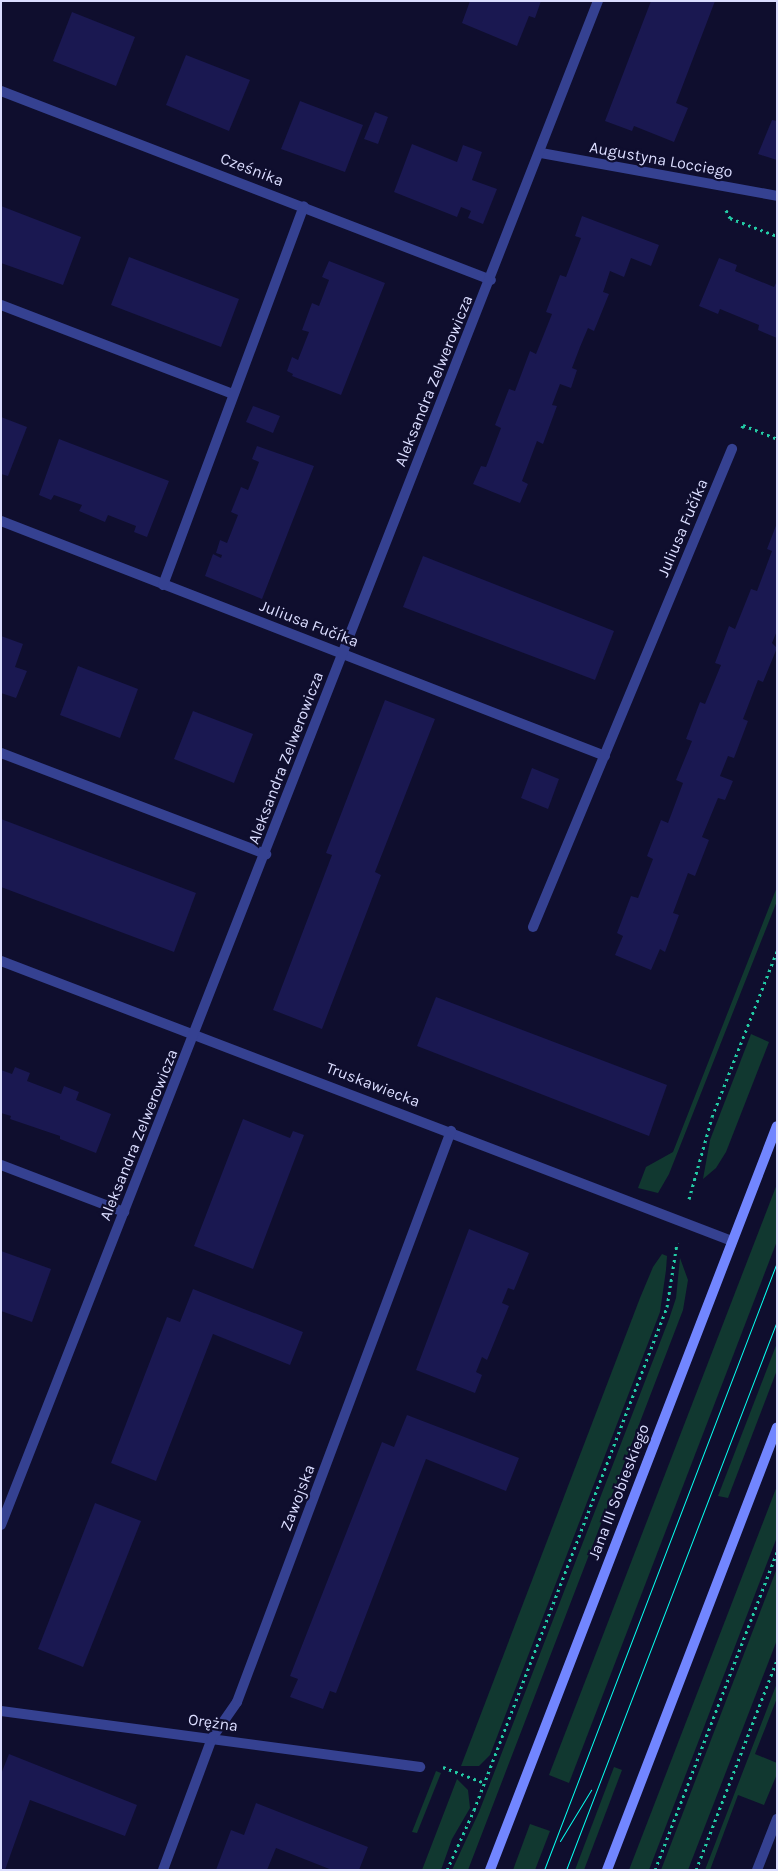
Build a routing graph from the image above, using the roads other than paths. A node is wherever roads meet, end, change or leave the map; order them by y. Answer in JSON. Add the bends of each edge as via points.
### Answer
{"nodes":[{"id":1,"x":598,"y":1,"type":"edge"},
{"id":2,"x":1,"y":91,"type":"edge"},
{"id":3,"x":541,"y":153,"type":"junction"},
{"id":4,"x":777,"y":196,"type":"edge"},
{"id":5,"x":304,"y":206,"type":"junction"},
{"id":6,"x":491,"y":280,"type":"junction"},
{"id":7,"x":1,"y":305,"type":"edge"},
{"id":8,"x":233,"y":394,"type":"junction"},
{"id":9,"x":732,"y":450,"type":"dead end"},
{"id":10,"x":1,"y":521,"type":"edge"},
{"id":11,"x":162,"y":585,"type":"junction"},
{"id":12,"x":343,"y":652,"type":"junction"},
{"id":13,"x":1,"y":753,"type":"edge"},
{"id":14,"x":605,"y":756,"type":"junction"},
{"id":15,"x":266,"y":854,"type":"junction"},
{"id":16,"x":533,"y":927,"type":"dead end"},
{"id":17,"x":1,"y":960,"type":"edge"},
{"id":18,"x":195,"y":1034,"type":"junction"},
{"id":19,"x":777,"y":1126,"type":"edge"},
{"id":20,"x":451,"y":1131,"type":"junction"},
{"id":21,"x":1,"y":1165,"type":"edge"},
{"id":22,"x":124,"y":1212,"type":"junction"},
{"id":23,"x":732,"y":1241,"type":"junction"},
{"id":24,"x":777,"y":1428,"type":"edge"},
{"id":25,"x":1,"y":1525,"type":"edge"},
{"id":26,"x":1,"y":1711,"type":"edge"},
{"id":27,"x":212,"y":1738,"type":"junction"},
{"id":28,"x":420,"y":1767,"type":"road end"},
{"id":29,"x":777,"y":1819,"type":"edge"},
{"id":30,"x":163,"y":1870,"type":"edge"},
{"id":31,"x":490,"y":1870,"type":"edge"},
{"id":32,"x":607,"y":1870,"type":"edge"},
{"id":33,"x":757,"y":1870,"type":"edge"}],
"edges":[{"from":1,"to":3,"type":"street","name":"Aleksandra Zelwerowicza"},
{"from":2,"to":5,"type":"street","name":"Cześnika"},
{"from":3,"to":4,"type":"street","name":"Augustyna Locciego"},
{"from":3,"to":6,"type":"street","name":"Aleksandra Zelwerowicza"},
{"from":5,"to":6,"type":"street","name":"Cześnika"},
{"from":5,"to":8,"type":"street"},
{"from":6,"to":12,"type":"street","name":"Aleksandra Zelwerowicza"},
{"from":7,"to":8,"type":"street"},
{"from":8,"to":11,"type":"street"},
{"from":9,"to":14,"type":"street","name":"Juliusa Fučíka"},
{"from":10,"to":11,"type":"street","name":"Juliusa Fučíka"},
{"from":11,"to":12,"type":"street","name":"Juliusa Fučíka"},
{"from":12,"to":14,"type":"street","name":"Juliusa Fučíka"},
{"from":12,"to":15,"type":"street","name":"Aleksandra Zelwerowicza"},
{"from":13,"to":15,"type":"street"},
{"from":14,"to":16,"type":"street","name":"Juliusa Fučíka"},
{"from":15,"to":18,"type":"street","name":"Aleksandra Zelwerowicza"},
{"from":17,"to":18,"type":"street","name":"Truskawiecka"},
{"from":18,"to":20,"type":"street","name":"Truskawiecka"},
{"from":18,"to":22,"type":"street","name":"Aleksandra Zelwerowicza"},
{"from":19,"to":23,"type":"main road","name":"Jana III Sobieskiego"},
{"from":20,"to":23,"type":"street","name":"Truskawiecka"},
{"from":20,"to":27,"type":"street","name":"Zawojska","via":[[237,1702]]},
{"from":21,"to":22,"type":"street"},
{"from":22,"to":25,"type":"street","name":"Aleksandra Zelwerowicza"},
{"from":23,"to":31,"type":"main road","name":"Jana III Sobieskiego"},
{"from":24,"to":32,"type":"main road"},
{"from":26,"to":27,"type":"street","name":"Orężna"},
{"from":27,"to":28,"type":"street","name":"Orężna"},
{"from":27,"to":30,"type":"street","name":"Zawojska"},
{"from":29,"to":33,"type":"street"}]}
